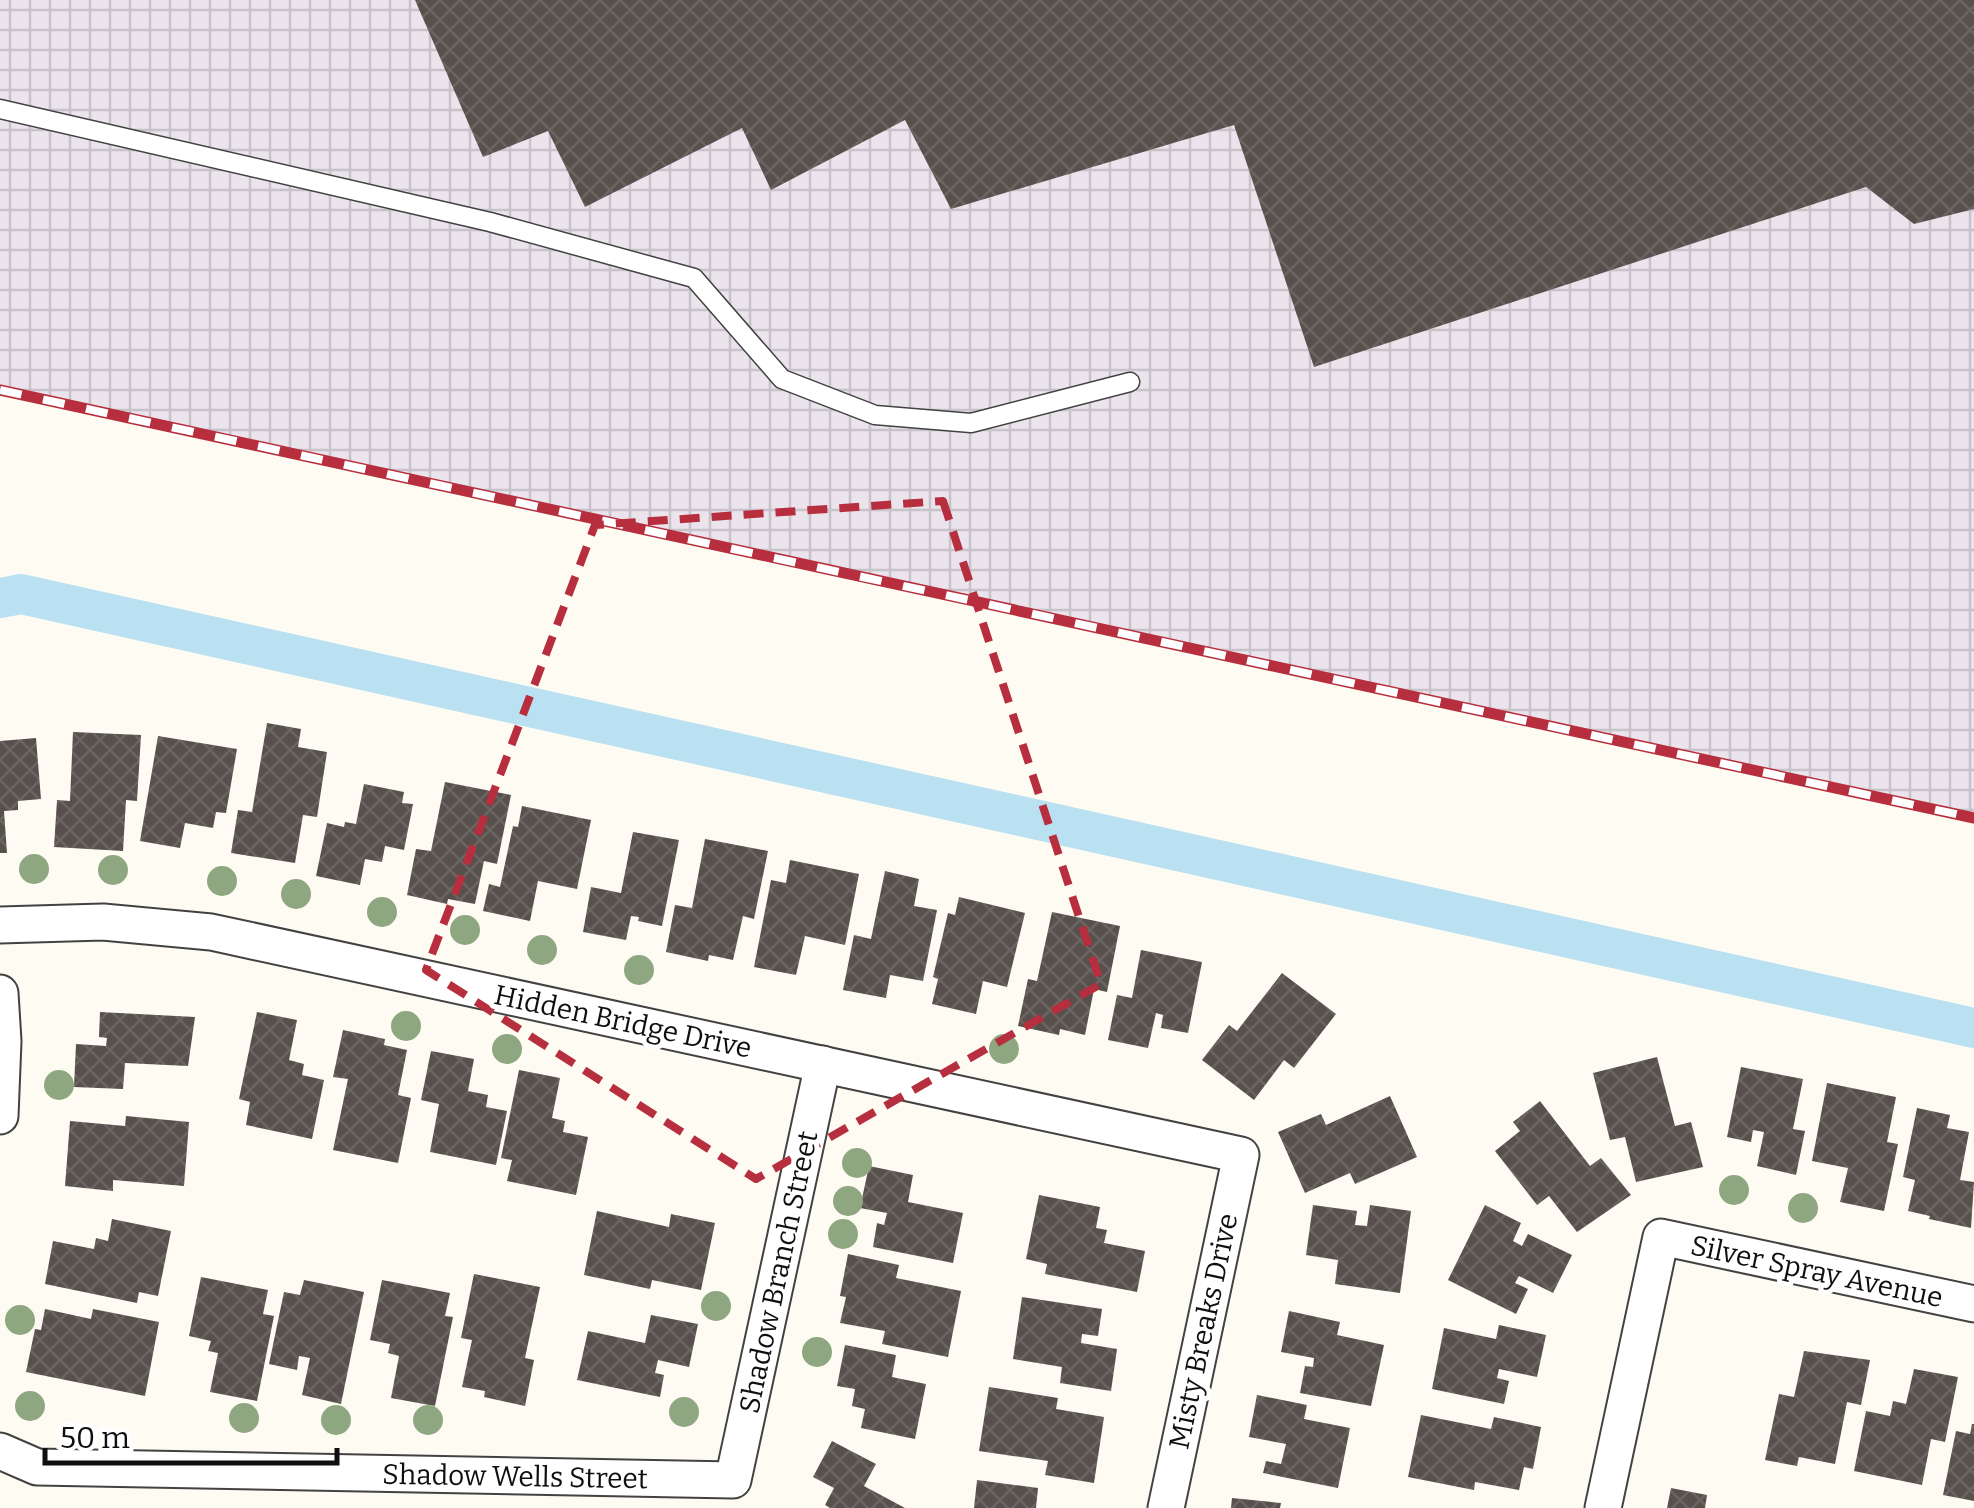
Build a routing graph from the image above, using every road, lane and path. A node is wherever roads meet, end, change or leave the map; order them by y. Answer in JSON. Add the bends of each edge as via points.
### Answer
{"nodes":[{"id":1,"x":0,"y":110,"type":"edge"},
{"id":2,"x":1130,"y":382,"type":"dead end"},
{"id":3,"x":0,"y":925,"type":"edge"},
{"id":4,"x":0,"y":993,"type":"edge"},
{"id":5,"x":823,"y":1064,"type":"junction"},
{"id":6,"x":0,"y":1116,"type":"edge"},
{"id":7,"x":1241,"y":1154,"type":"joint"},
{"id":8,"x":1974,"y":1304,"type":"edge"},
{"id":9,"x":0,"y":1451,"type":"edge"},
{"id":10,"x":733,"y":1480,"type":"joint"},
{"id":11,"x":1166,"y":1508,"type":"edge"},
{"id":12,"x":1602,"y":1508,"type":"edge"}],
"edges":[{"from":1,"to":2,"type":"lane","via":[[490,222],[694,278],[782,379],[875,416],[971,422]]},
{"from":3,"to":5,"type":"street","name":"Hidden Bridge Drive","via":[[103,922],[211,932]]},
{"from":4,"to":6,"type":"street"},
{"from":5,"to":7,"type":"street","name":"Hidden Bridge Drive"},
{"from":5,"to":10,"type":"street","name":"Shadow Branch Street"},
{"from":7,"to":11,"type":"street","name":"Misty Breaks Drive"},
{"from":8,"to":12,"type":"street","name":"Silver Spray Avenue","via":[[1661,1236]]},
{"from":9,"to":10,"type":"street","name":"Shadow Wells Street","via":[[37,1468]]}]}
